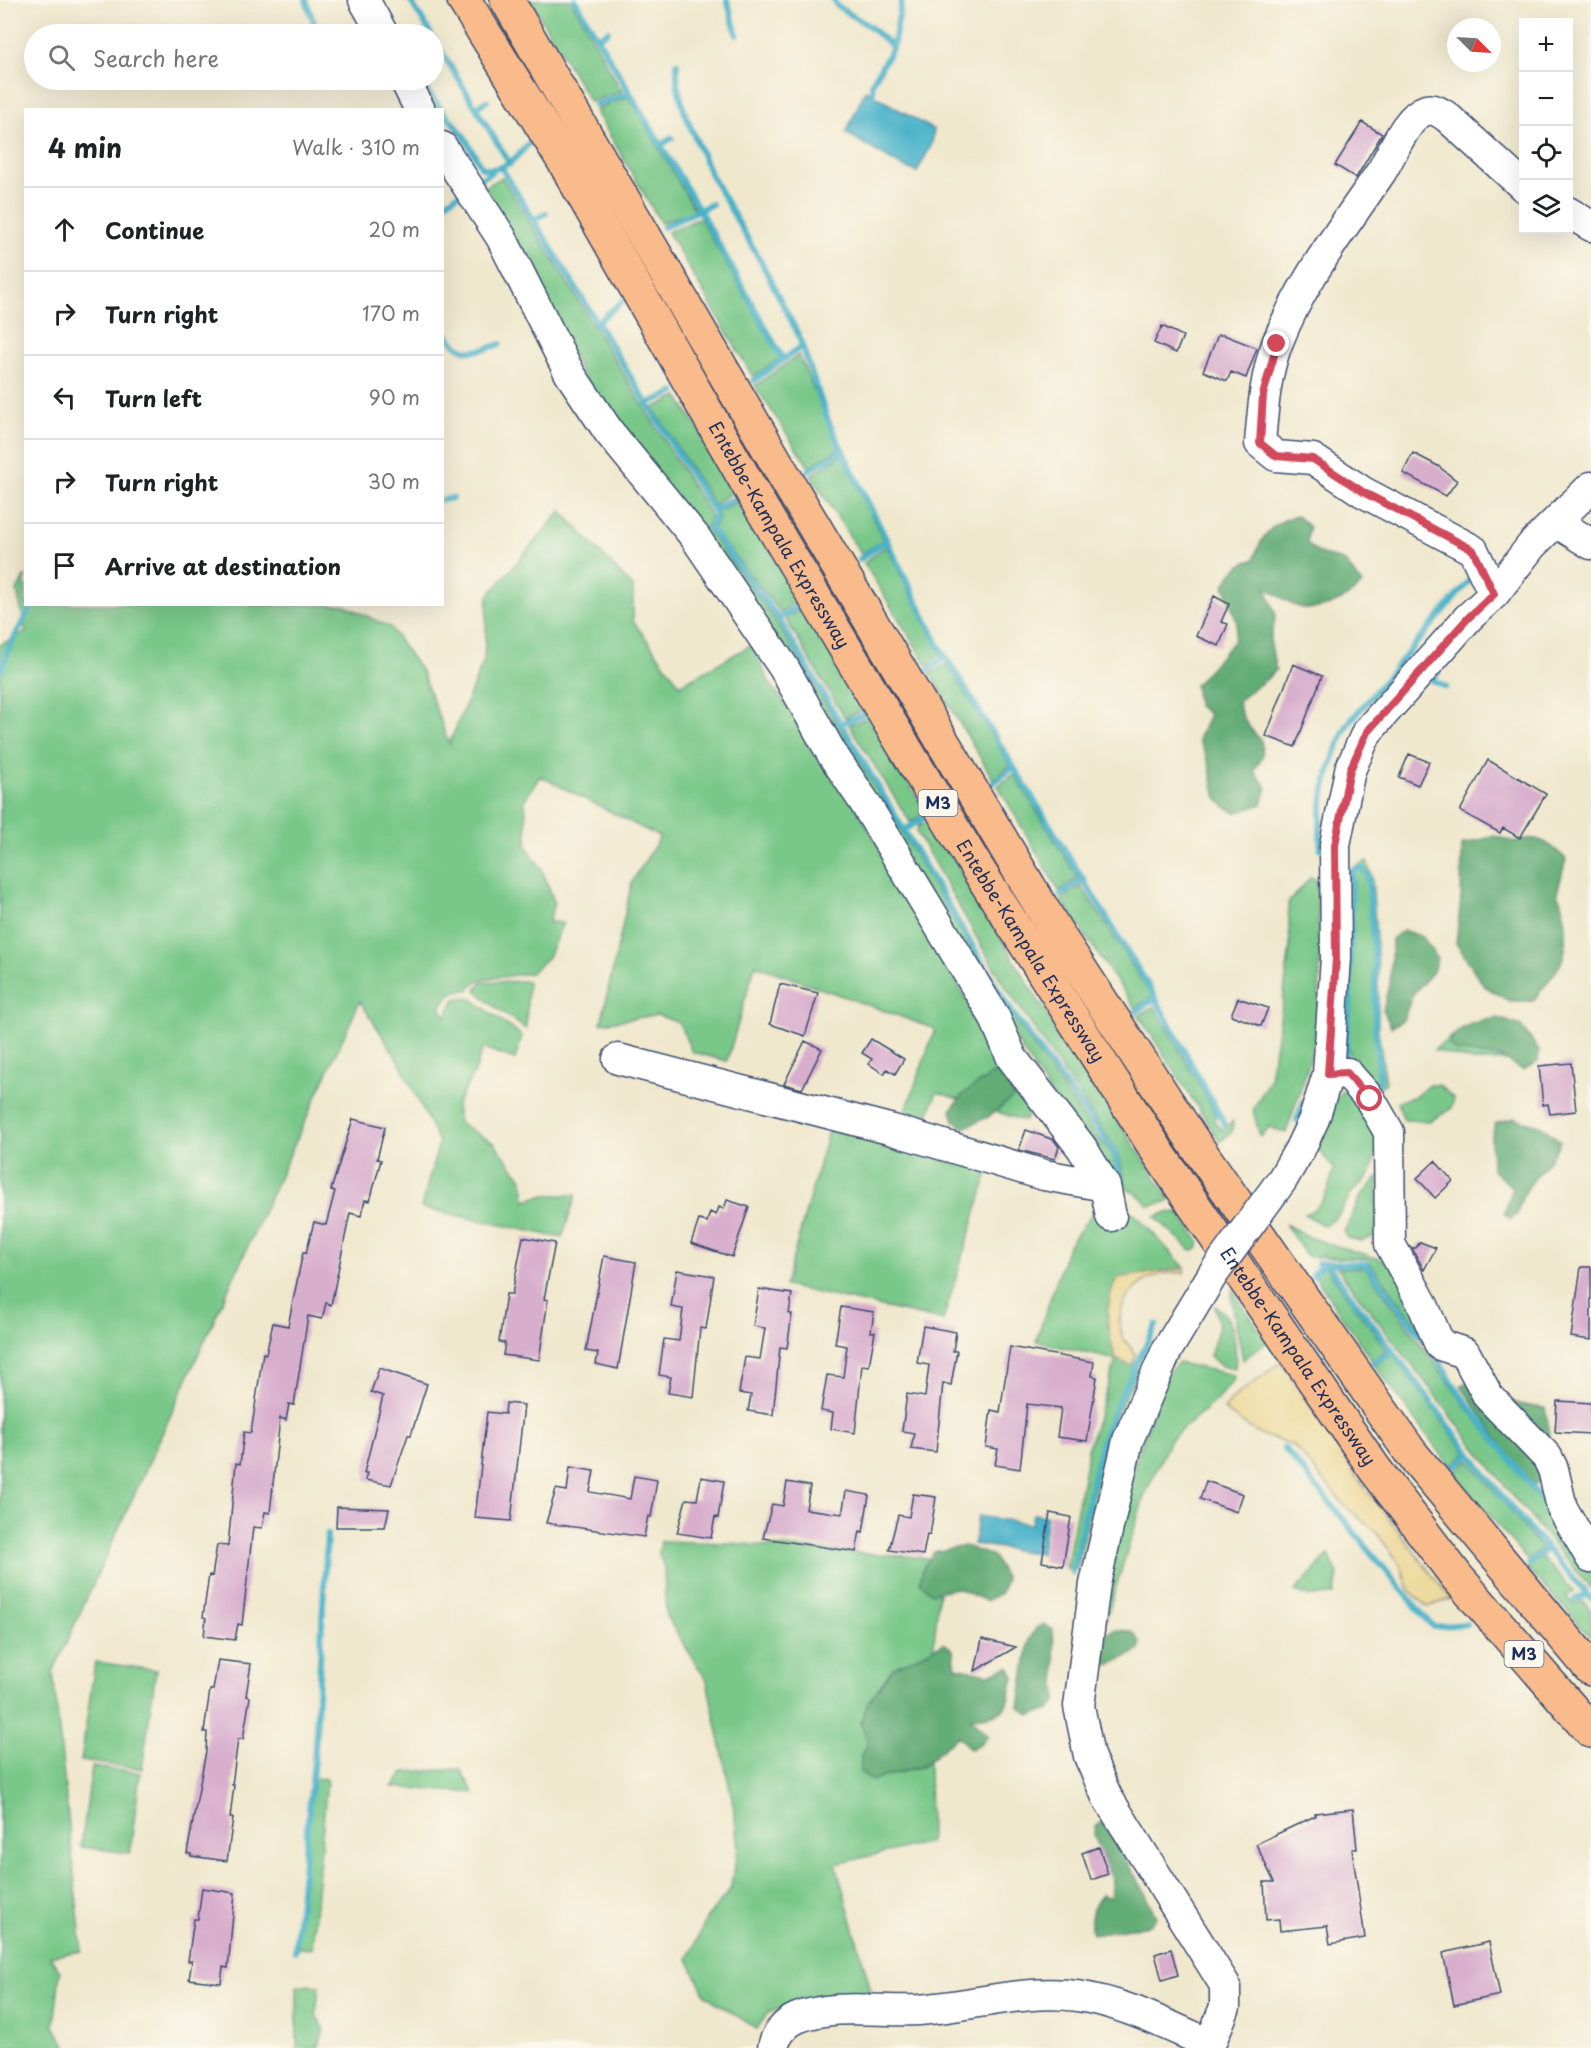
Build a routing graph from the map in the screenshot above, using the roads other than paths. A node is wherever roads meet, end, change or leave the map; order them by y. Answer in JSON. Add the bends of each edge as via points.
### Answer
{"nodes":[{"id":1,"x":364,"y":0,"type":"edge"},
{"id":2,"x":464,"y":0,"type":"edge"},
{"id":3,"x":507,"y":0,"type":"edge"},
{"id":4,"x":377,"y":24,"type":"edge"},
{"id":5,"x":410,"y":90,"type":"edge"},
{"id":6,"x":419,"y":108,"type":"edge"},
{"id":7,"x":444,"y":150,"type":"edge"},
{"id":8,"x":1519,"y":182,"type":"edge"},
{"id":9,"x":1573,"y":215,"type":"edge"},
{"id":10,"x":1591,"y":226,"type":"edge"},
{"id":11,"x":1591,"y":487,"type":"edge"},
{"id":12,"x":1556,"y":522,"type":"junction"},
{"id":13,"x":1591,"y":544,"type":"edge"},
{"id":14,"x":1494,"y":594,"type":"junction"},
{"id":15,"x":618,"y":1059,"type":"dead end"},
{"id":16,"x":1328,"y":1074,"type":"junction"},
{"id":17,"x":1105,"y":1186,"type":"junction"},
{"id":18,"x":1111,"y":1216,"type":"dead end"},
{"id":19,"x":1591,"y":1558,"type":"edge"},
{"id":20,"x":1591,"y":1669,"type":"edge"},
{"id":21,"x":1591,"y":1731,"type":"edge"},
{"id":22,"x":1212,"y":2046,"type":"edge"},
{"id":23,"x":773,"y":2048,"type":"edge"}],
"edges":[{"from":1,"to":4,"type":"street"},
{"from":2,"to":21,"type":"highway","name":"Entebbe-Kampala Expressway","number":"M3","via":[[565,163],[759,504],[966,850],[1161,1157],[1374,1468],[1457,1577]]},
{"from":3,"to":20,"type":"highway","name":"Entebbe-Kampala Expressway","number":"M3","via":[[1058,935],[1201,1153],[1411,1453]]},
{"from":5,"to":6,"type":"street"},
{"from":7,"to":17,"type":"street","via":[[501,237],[570,374],[609,432],[695,537],[784,668],[832,754],[994,1016],[1012,1058],[1083,1148]]},
{"from":8,"to":14,"type":"street","via":[[1447,117],[1427,110],[1417,116],[1349,216],[1277,344],[1263,395],[1260,443],[1276,456],[1313,459],[1363,492],[1473,550]]},
{"from":9,"to":10,"type":"street"},
{"from":11,"to":12,"type":"street"},
{"from":12,"to":13,"type":"street"},
{"from":12,"to":14,"type":"street","via":[[1519,559]]},
{"from":14,"to":16,"type":"street","via":[[1367,732],[1350,770],[1335,845],[1336,958]]},
{"from":15,"to":17,"type":"street","via":[[893,1130],[1044,1175]]},
{"from":16,"to":19,"type":"street","via":[[1347,1073],[1358,1082],[1389,1132],[1390,1244],[1438,1342],[1444,1348],[1465,1353],[1488,1396],[1547,1457],[1562,1508]]},
{"from":16,"to":22,"type":"street","bridge":true,"via":[[1300,1149],[1213,1274],[1167,1350],[1128,1440],[1095,1584],[1079,1706],[1089,1756],[1107,1797],[1225,1985],[1225,2007]]},
{"from":17,"to":18,"type":"street"},
{"from":22,"to":23,"type":"street","via":[[1108,2003],[1075,1996],[1034,1996],[919,2010],[825,2011],[786,2025],[774,2040]]}]}
